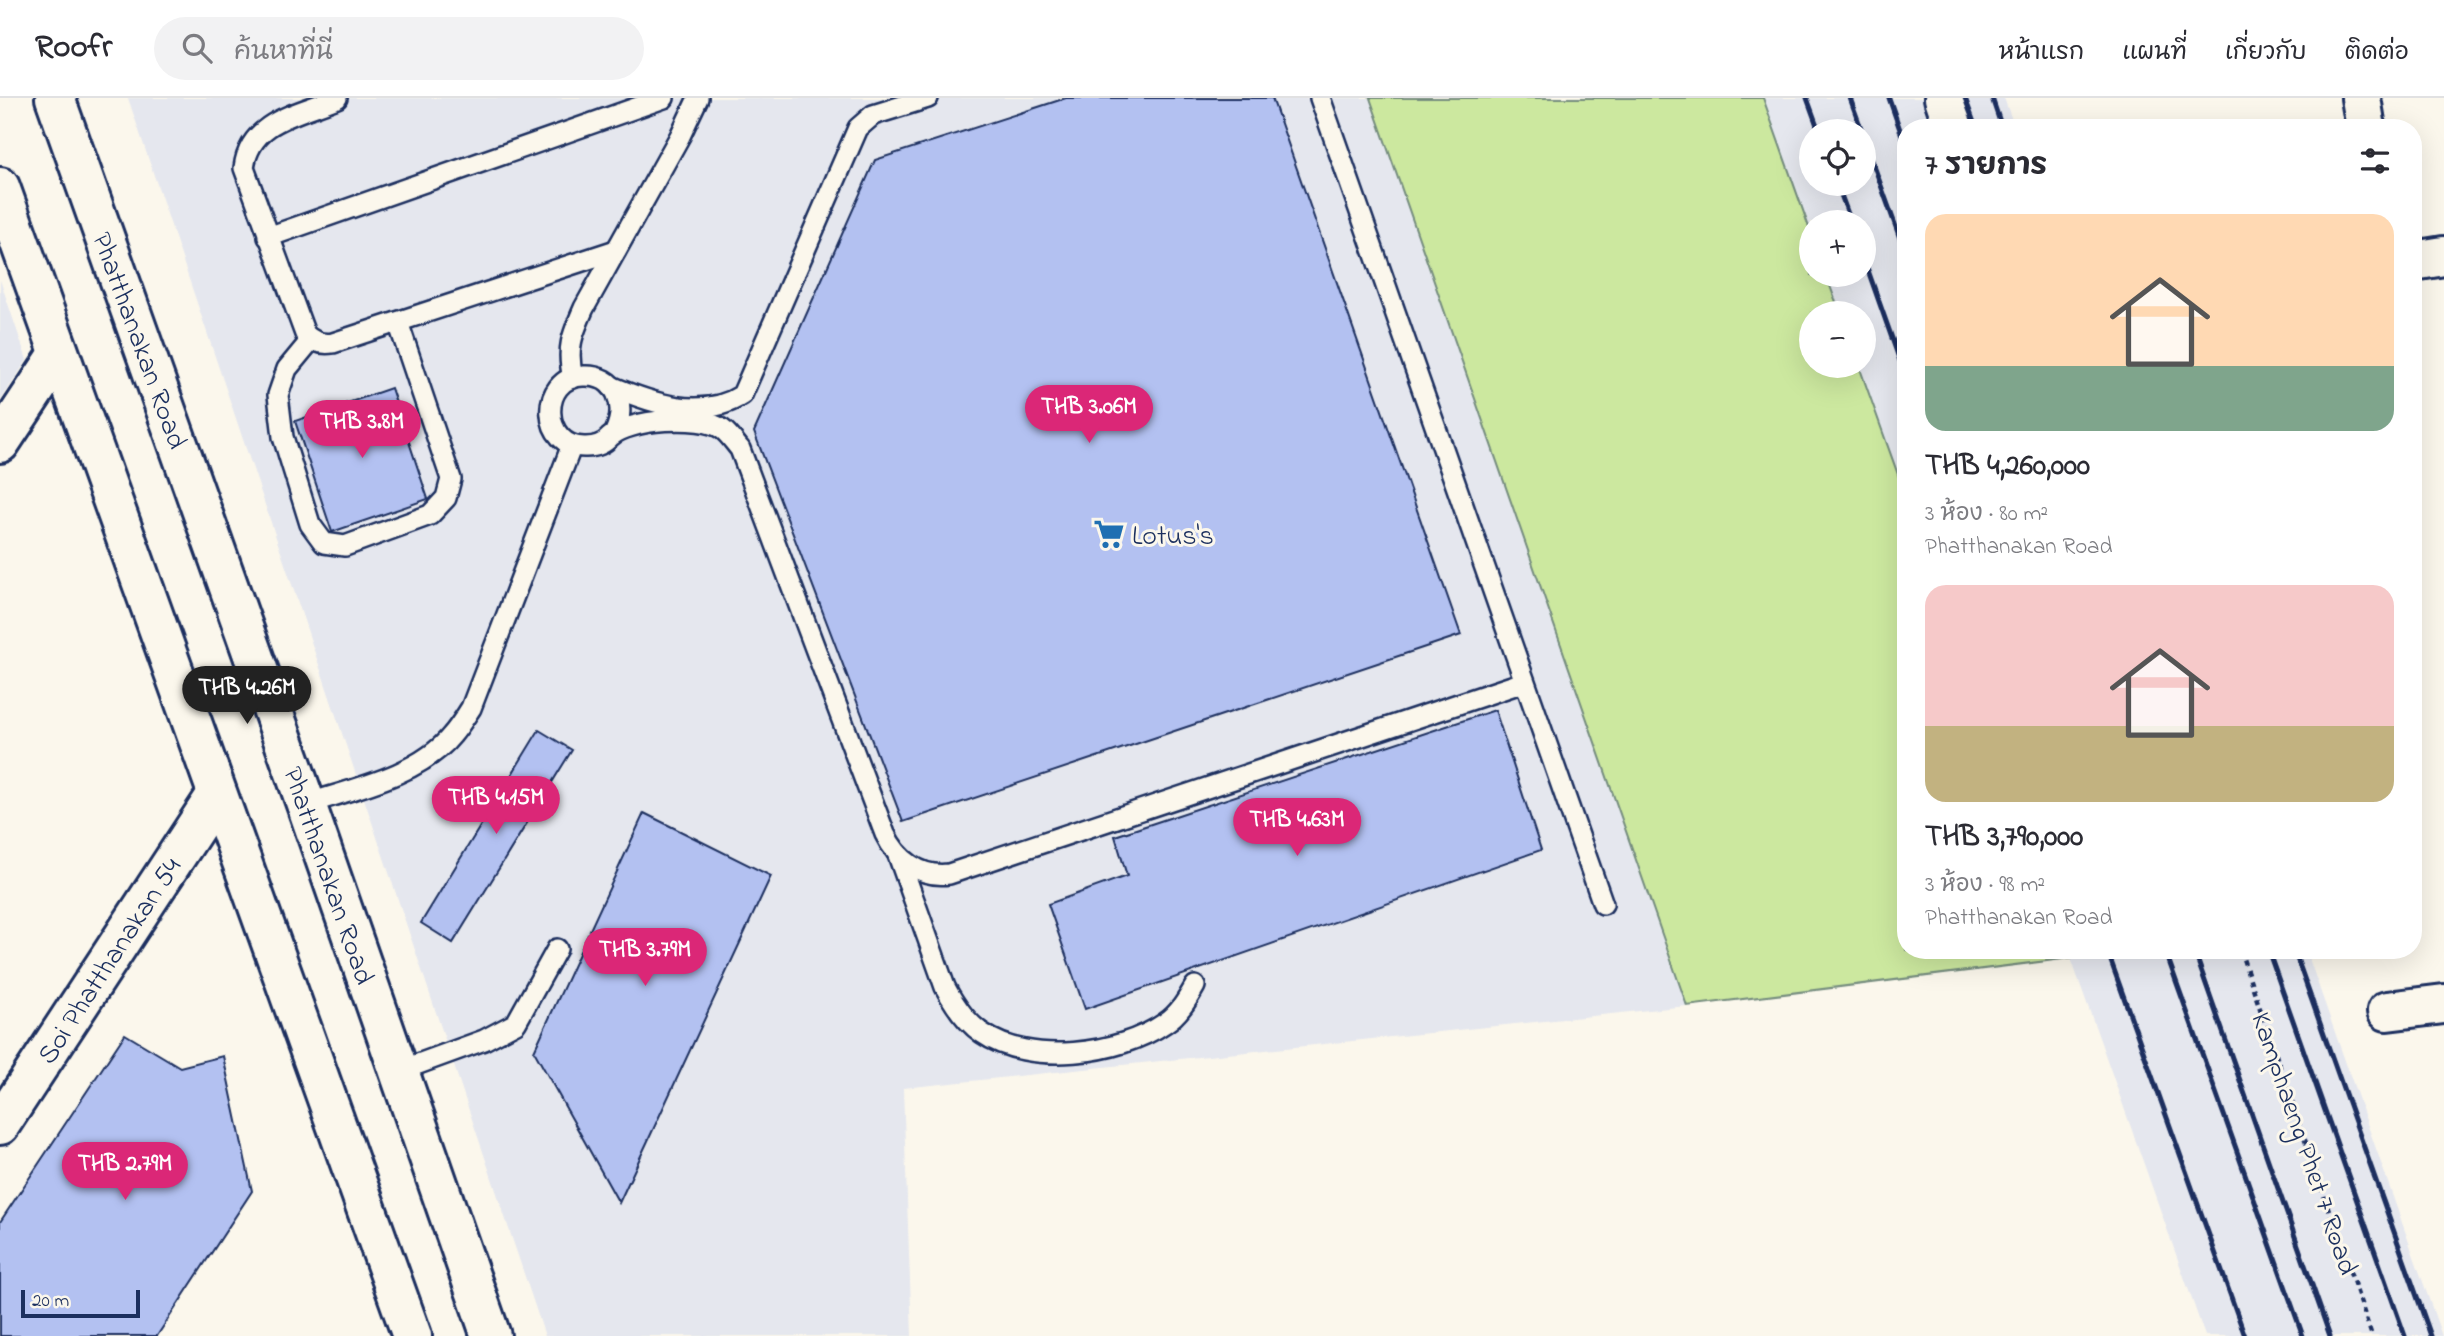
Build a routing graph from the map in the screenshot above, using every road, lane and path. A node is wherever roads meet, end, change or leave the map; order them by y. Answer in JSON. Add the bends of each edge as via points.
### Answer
{"nodes":[{"id":1,"x":55,"y":98,"type":"edge"},
{"id":2,"x":337,"y":98,"type":"edge"},
{"id":3,"x":664,"y":98,"type":"edge"},
{"id":4,"x":698,"y":98,"type":"edge"},
{"id":5,"x":928,"y":98,"type":"edge"},
{"id":6,"x":1320,"y":98,"type":"edge"},
{"id":7,"x":1944,"y":98,"type":"edge"},
{"id":8,"x":2361,"y":98,"type":"edge"},
{"id":9,"x":1952,"y":119,"type":"edge"},
{"id":10,"x":2364,"y":119,"type":"edge"},
{"id":11,"x":0,"y":187,"type":"edge"},
{"id":12,"x":268,"y":237,"type":"junction"},
{"id":13,"x":616,"y":250,"type":"junction"},
{"id":14,"x":2444,"y":256,"type":"edge"},
{"id":15,"x":2422,"y":260,"type":"edge"},
{"id":16,"x":398,"y":322,"type":"junction"},
{"id":17,"x":312,"y":340,"type":"junction"},
{"id":18,"x":59,"y":354,"type":"junction"},
{"id":19,"x":573,"y":378,"type":"junction"},
{"id":20,"x":611,"y":386,"type":"junction"},
{"id":21,"x":615,"y":432,"type":"junction"},
{"id":22,"x":0,"y":443,"type":"edge"},
{"id":23,"x":572,"y":445,"type":"junction"},
{"id":24,"x":1524,"y":682,"type":"junction"},
{"id":25,"x":217,"y":794,"type":"junction"},
{"id":26,"x":306,"y":804,"type":"junction"},
{"id":27,"x":898,"y":855,"type":"junction"},
{"id":28,"x":1603,"y":904,"type":"dead end"},
{"id":29,"x":557,"y":949,"type":"dead end"},
{"id":30,"x":2243,"y":959,"type":"edge"},
{"id":31,"x":1195,"y":986,"type":"dead end"},
{"id":32,"x":2444,"y":1004,"type":"edge"},
{"id":33,"x":2387,"y":1012,"type":"dead end"},
{"id":34,"x":399,"y":1071,"type":"junction"},
{"id":35,"x":0,"y":1125,"type":"edge"},
{"id":36,"x":412,"y":1336,"type":"edge"},
{"id":37,"x":491,"y":1336,"type":"edge"},
{"id":38,"x":2372,"y":1336,"type":"edge"}],
"edges":[{"from":1,"to":26,"type":"main road","name":"Phatthanakan Road"},
{"from":2,"to":12,"type":"lane","via":[[270,125],[250,144],[244,172]]},
{"from":3,"to":12,"type":"lane"},
{"from":4,"to":13,"type":"lane"},
{"from":5,"to":20,"type":"lane","via":[[873,115],[858,128],[743,395],[718,406],[670,408]]},
{"from":6,"to":24,"type":"lane"},
{"from":7,"to":9,"type":"main road"},
{"from":8,"to":10,"type":"main road"},
{"from":11,"to":18,"type":"main road"},
{"from":12,"to":17,"type":"lane","via":[[305,334]]},
{"from":13,"to":16,"type":"lane"},
{"from":13,"to":19,"type":"lane","via":[[572,335],[568,358]]},
{"from":14,"to":15,"type":"main road"},
{"from":16,"to":17,"type":"lane","via":[[333,343]]},
{"from":16,"to":17,"type":"lane","via":[[451,478],[446,498],[430,515],[345,546],[324,543],[310,524],[284,437],[278,395],[287,369]]},
{"from":18,"to":22,"type":"main road"},
{"from":18,"to":25,"type":"main road"},
{"from":19,"to":20,"type":"lane","via":[[591,376]]},
{"from":19,"to":23,"type":"lane","via":[[559,386],[549,407],[554,429]]},
{"from":20,"to":21,"type":"lane","via":[[621,408]]},
{"from":21,"to":23,"type":"lane","via":[[596,446]]},
{"from":21,"to":27,"type":"lane","via":[[651,420],[690,421],[720,427],[740,449],[885,834]]},
{"from":23,"to":26,"type":"lane","via":[[471,708],[451,737],[413,767]]},
{"from":24,"to":27,"type":"lane","via":[[949,874],[925,872]]},
{"from":24,"to":28,"type":"lane"},
{"from":25,"to":35,"type":"main road","name":"Soi Phatthanakan 54"},
{"from":25,"to":36,"type":"main road"},
{"from":26,"to":34,"type":"main road","name":"Phatthanakan Road"},
{"from":27,"to":31,"type":"lane","via":[[945,987],[966,1017],[995,1041],[1038,1051],[1073,1052],[1127,1042],[1166,1023]]},
{"from":29,"to":34,"type":"lane","via":[[516,1023],[484,1040]]},
{"from":30,"to":38,"type":"path","name":"Kamphaeng Phet 7 Road"},
{"from":32,"to":33,"type":"main road"},
{"from":34,"to":37,"type":"main road","name":"Phatthanakan Road"}]}
